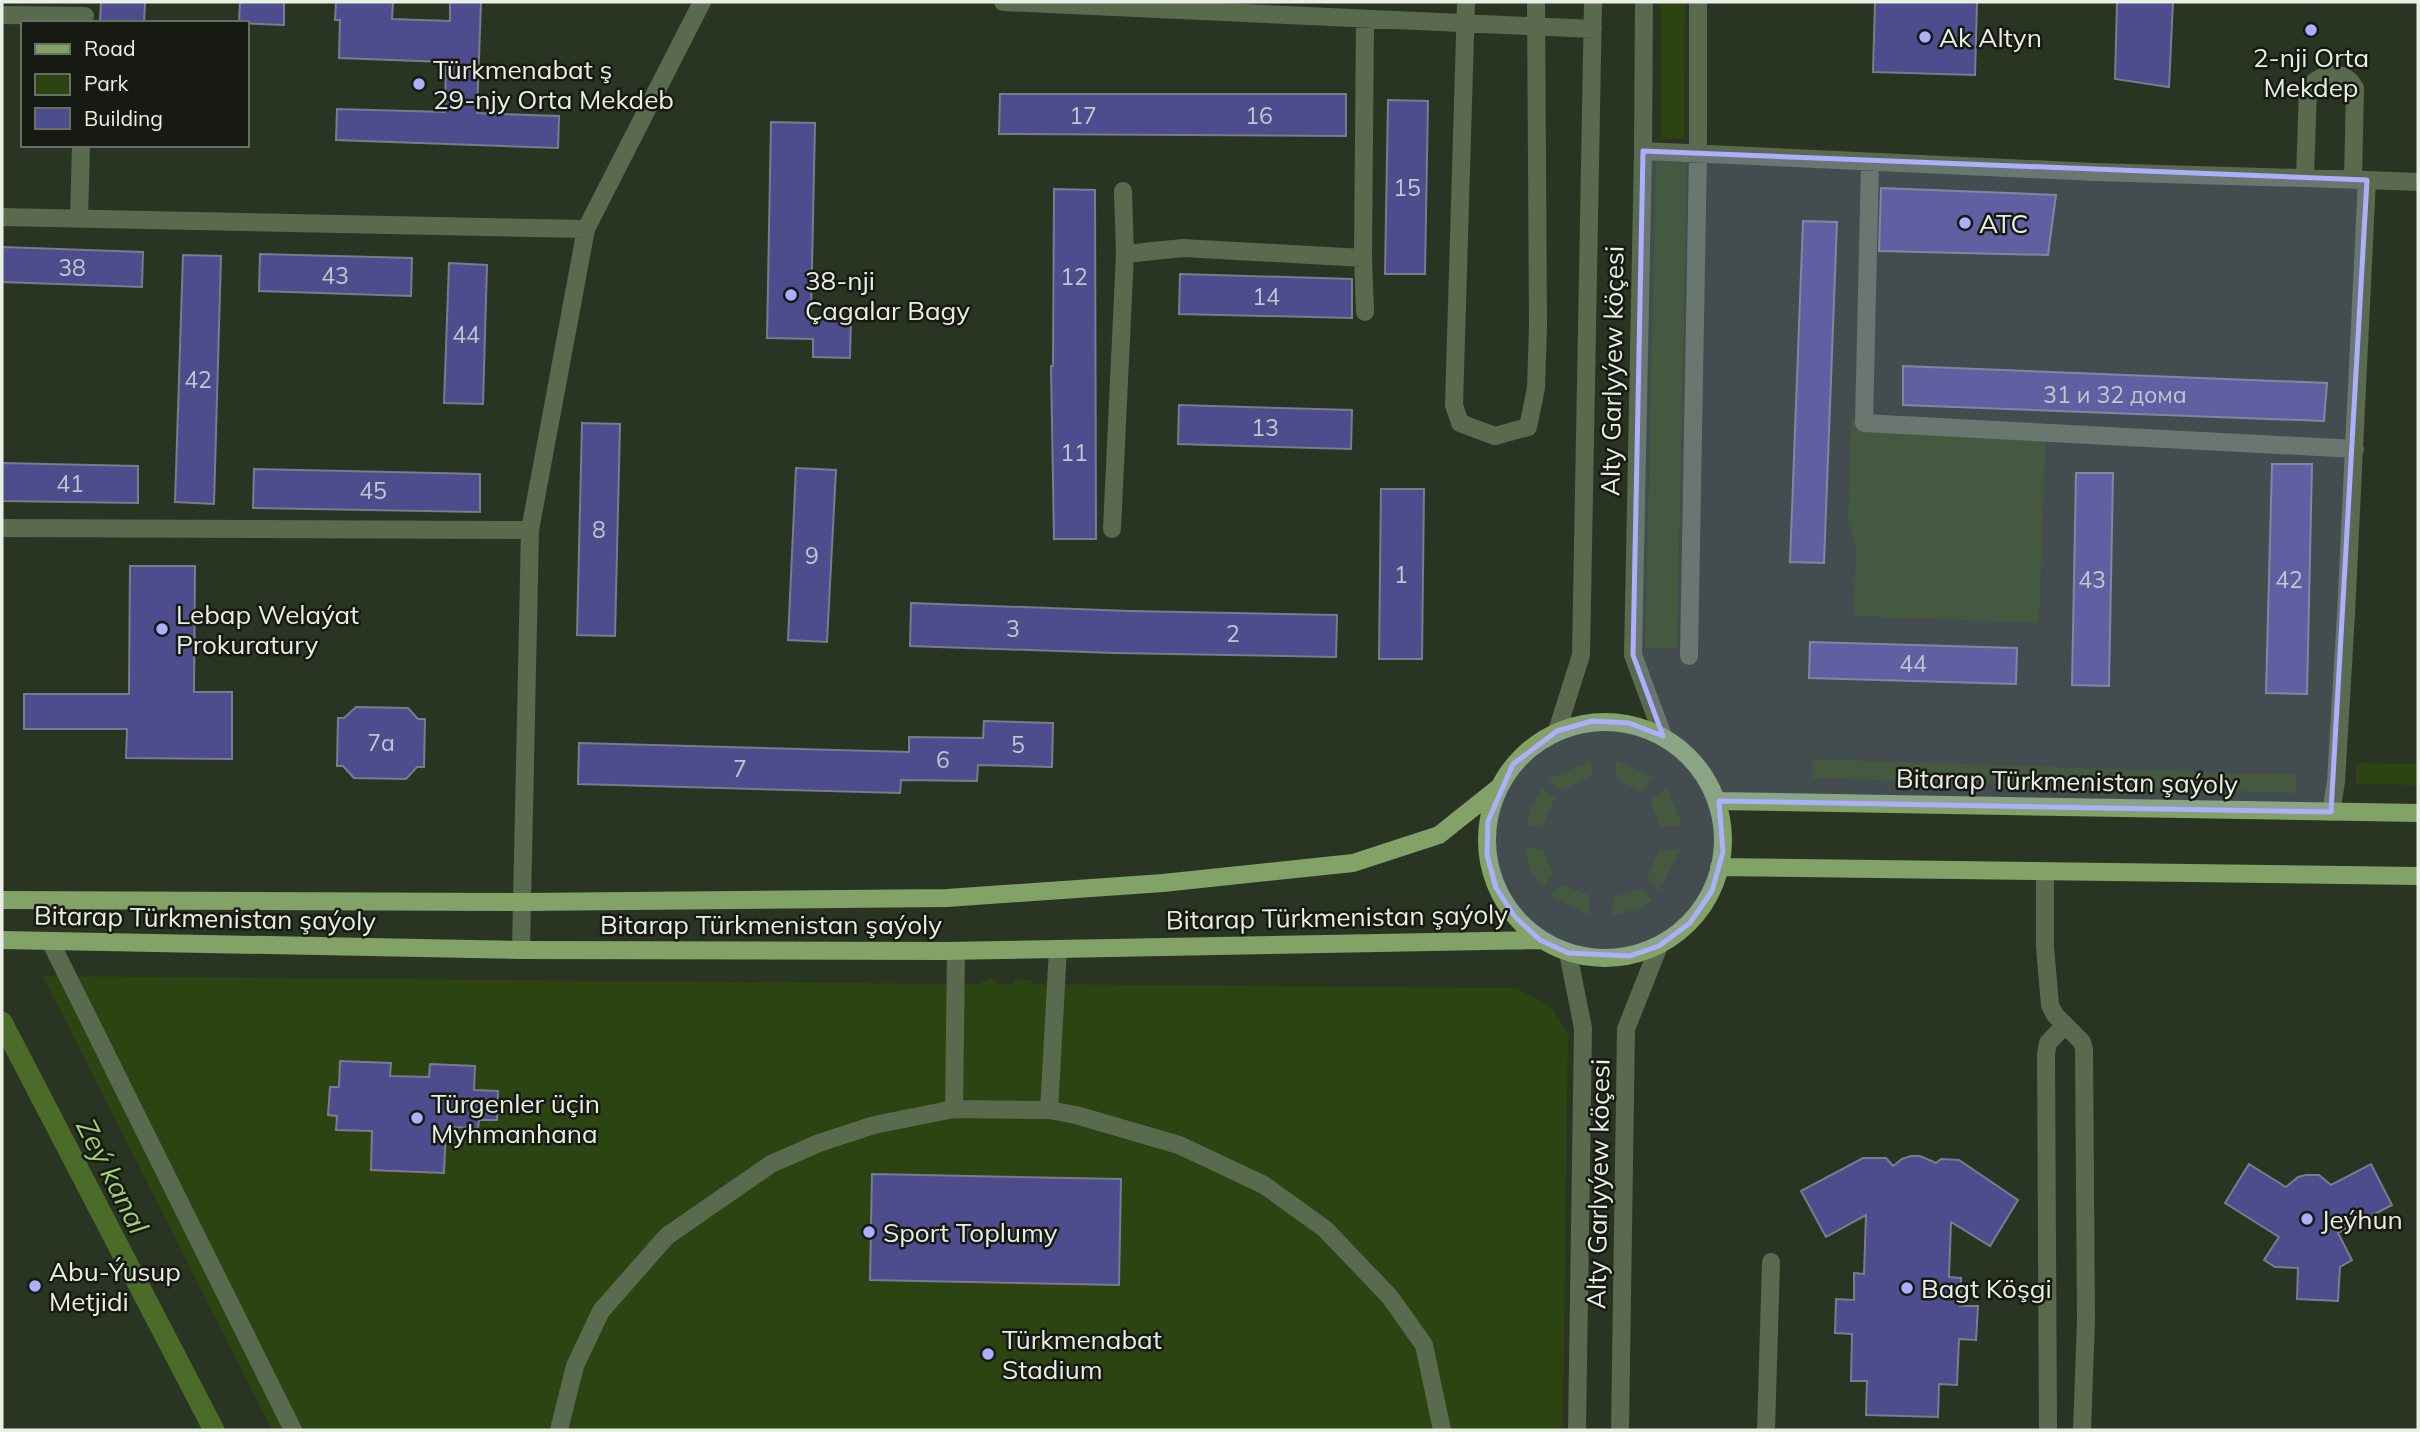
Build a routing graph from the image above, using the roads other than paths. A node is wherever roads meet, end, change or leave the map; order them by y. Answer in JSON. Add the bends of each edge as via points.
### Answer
{"nodes":[{"id":1,"x":702,"y":2,"type":"edge"},
{"id":2,"x":1003,"y":2,"type":"edge"},
{"id":3,"x":1466,"y":2,"type":"edge"},
{"id":4,"x":1536,"y":2,"type":"edge"},
{"id":5,"x":1593,"y":2,"type":"edge"},
{"id":6,"x":1644,"y":2,"type":"edge"},
{"id":7,"x":1698,"y":2,"type":"edge"},
{"id":8,"x":1179,"y":6,"type":"edge"},
{"id":9,"x":85,"y":14,"type":"edge"},
{"id":10,"x":2,"y":15,"type":"edge"},
{"id":11,"x":1365,"y":19,"type":"junction"},
{"id":12,"x":1466,"y":24,"type":"junction"},
{"id":13,"x":1535,"y":27,"type":"junction"},
{"id":14,"x":1593,"y":29,"type":"junction"},
{"id":15,"x":81,"y":147,"type":"edge"},
{"id":16,"x":1643,"y":151,"type":"junction"},
{"id":17,"x":1698,"y":154,"type":"junction"},
{"id":18,"x":1870,"y":163,"type":"junction"},
{"id":19,"x":2305,"y":178,"type":"junction"},
{"id":20,"x":2360,"y":180,"type":"junction"},
{"id":21,"x":2418,"y":182,"type":"edge"},
{"id":22,"x":1123,"y":191,"type":"dead end"},
{"id":23,"x":2,"y":217,"type":"edge"},
{"id":24,"x":79,"y":219,"type":"junction"},
{"id":25,"x":586,"y":229,"type":"junction"},
{"id":26,"x":1125,"y":254,"type":"junction"},
{"id":27,"x":1363,"y":258,"type":"junction"},
{"id":28,"x":1365,"y":312,"type":"dead end"},
{"id":29,"x":2355,"y":449,"type":"junction"},
{"id":30,"x":2,"y":528,"type":"edge"},
{"id":31,"x":1112,"y":528,"type":"dead end"},
{"id":32,"x":530,"y":530,"type":"junction"},
{"id":33,"x":1689,"y":656,"type":"dead end"},
{"id":34,"x":1558,"y":731,"type":"junction"},
{"id":35,"x":1663,"y":736,"type":"junction"},
{"id":36,"x":1498,"y":788,"type":"junction"},
{"id":37,"x":1716,"y":801,"type":"junction"},
{"id":38,"x":2331,"y":812,"type":"junction"},
{"id":39,"x":2418,"y":813,"type":"edge"},
{"id":40,"x":1719,"y":867,"type":"junction"},
{"id":41,"x":2045,"y":871,"type":"junction"},
{"id":42,"x":2418,"y":876,"type":"edge"},
{"id":43,"x":2,"y":900,"type":"edge"},
{"id":44,"x":522,"y":902,"type":"junction"},
{"id":45,"x":2,"y":940,"type":"edge"},
{"id":46,"x":1540,"y":940,"type":"junction"},
{"id":47,"x":50,"y":941,"type":"junction"},
{"id":48,"x":1659,"y":946,"type":"junction"},
{"id":49,"x":1058,"y":949,"type":"junction"},
{"id":50,"x":521,"y":950,"type":"junction"},
{"id":51,"x":956,"y":951,"type":"junction"},
{"id":52,"x":1568,"y":953,"type":"junction"},
{"id":53,"x":2064,"y":1026,"type":"junction"},
{"id":54,"x":954,"y":1109,"type":"junction"},
{"id":55,"x":1049,"y":1110,"type":"junction"},
{"id":56,"x":1772,"y":1262,"type":"dead end"},
{"id":57,"x":293,"y":1430,"type":"edge"},
{"id":58,"x":559,"y":1430,"type":"edge"},
{"id":59,"x":1442,"y":1430,"type":"edge"},
{"id":60,"x":1577,"y":1430,"type":"edge"},
{"id":61,"x":1620,"y":1430,"type":"edge"},
{"id":62,"x":1766,"y":1430,"type":"edge"},
{"id":63,"x":2048,"y":1430,"type":"edge"},
{"id":64,"x":2082,"y":1430,"type":"edge"}],
"edges":[{"from":1,"to":25,"type":"street"},
{"from":2,"to":8,"type":"street"},
{"from":3,"to":12,"type":"street"},
{"from":4,"to":13,"type":"street"},
{"from":5,"to":14,"type":"street","name":"Alty Garlyýew köçesi"},
{"from":6,"to":16,"type":"street","name":"Alty Garlyýew köçesi"},
{"from":7,"to":17,"type":"street"},
{"from":8,"to":11,"type":"street"},
{"from":9,"to":10,"type":"street"},
{"from":11,"to":12,"type":"street"},
{"from":11,"to":27,"type":"street"},
{"from":12,"to":13,"type":"street"},
{"from":12,"to":13,"type":"street","via":[[1454,405],[1460,423],[1495,436],[1528,427],[1536,388]]},
{"from":13,"to":14,"type":"street"},
{"from":14,"to":34,"type":"street","name":"Alty Garlyýew köçesi","via":[[1581,655]]},
{"from":15,"to":24,"type":"street"},
{"from":16,"to":17,"type":"street"},
{"from":16,"to":35,"type":"street","name":"Alty Garlyýew köçesi","via":[[1633,655]]},
{"from":17,"to":18,"type":"street"},
{"from":17,"to":33,"type":"street"},
{"from":18,"to":19,"type":"street"},
{"from":18,"to":29,"type":"street","via":[[1864,424]]},
{"from":19,"to":20,"type":"street"},
{"from":19,"to":20,"type":"street","via":[[2308,88],[2326,75],[2342,75],[2355,88]]},
{"from":20,"to":21,"type":"street"},
{"from":20,"to":29,"type":"street"},
{"from":22,"to":26,"type":"street"},
{"from":23,"to":24,"type":"street"},
{"from":24,"to":25,"type":"street"},
{"from":25,"to":32,"type":"street"},
{"from":26,"to":27,"type":"street","via":[[1183,248]]},
{"from":26,"to":31,"type":"street"},
{"from":27,"to":28,"type":"street"},
{"from":29,"to":38,"type":"street"},
{"from":30,"to":32,"type":"street"},
{"from":32,"to":44,"type":"street"},
{"from":34,"to":35,"type":"main road","via":[[1592,721],[1629,723]]},
{"from":34,"to":36,"type":"main road","via":[[1533,745]]},
{"from":35,"to":37,"type":"main road","via":[[1686,752],[1704,773]]},
{"from":36,"to":44,"type":"main road","name":"Bitarap Türkmenistan şaýoly","via":[[1439,835],[1353,863],[1163,883],[947,898]]},
{"from":36,"to":46,"type":"main road","via":[[1488,821],[1487,855],[1496,888],[1515,917]]},
{"from":37,"to":38,"type":"main road","name":"Bitarap Türkmenistan şaýoly"},
{"from":37,"to":40,"type":"main road","via":[[1723,852]]},
{"from":38,"to":39,"type":"main road","name":"Bitarap Türkmenistan şaýoly"},
{"from":40,"to":41,"type":"main road"},
{"from":40,"to":48,"type":"main road","via":[[1712,891],[1690,923]]},
{"from":41,"to":42,"type":"main road"},
{"from":41,"to":53,"type":"street","via":[[2050,1005]]},
{"from":43,"to":44,"type":"main road","name":"Bitarap Türkmenistan şaýoly"},
{"from":44,"to":50,"type":"street"},
{"from":45,"to":47,"type":"main road","name":"Bitarap Türkmenistan şaýoly"},
{"from":46,"to":49,"type":"main road","name":"Bitarap Türkmenistan şaýoly"},
{"from":46,"to":52,"type":"main road"},
{"from":47,"to":50,"type":"main road","name":"Bitarap Türkmenistan şaýoly"},
{"from":47,"to":57,"type":"street"},
{"from":48,"to":52,"type":"main road","via":[[1630,956],[1599,959]]},
{"from":48,"to":61,"type":"street","name":"Alty Garlyýew köçesi","via":[[1626,1029]]},
{"from":49,"to":51,"type":"main road","name":"Bitarap Türkmenistan şaýoly"},
{"from":49,"to":55,"type":"street"},
{"from":50,"to":51,"type":"main road","name":"Bitarap Türkmenistan şaýoly"},
{"from":51,"to":54,"type":"street"},
{"from":52,"to":60,"type":"street","name":"Alty Garlyýew köçesi","via":[[1583,1028]]},
{"from":53,"to":63,"type":"street","via":[[2048,1043],[2046,1054]]},
{"from":53,"to":64,"type":"street","via":[[2084,1049]]},
{"from":54,"to":55,"type":"street"},
{"from":54,"to":58,"type":"street","via":[[874,1125],[807,1148],[771,1164],[667,1236],[601,1311],[576,1366]]},
{"from":55,"to":59,"type":"street","via":[[1179,1145],[1264,1185],[1325,1229],[1390,1297],[1424,1345]]},
{"from":56,"to":62,"type":"street"}]}
